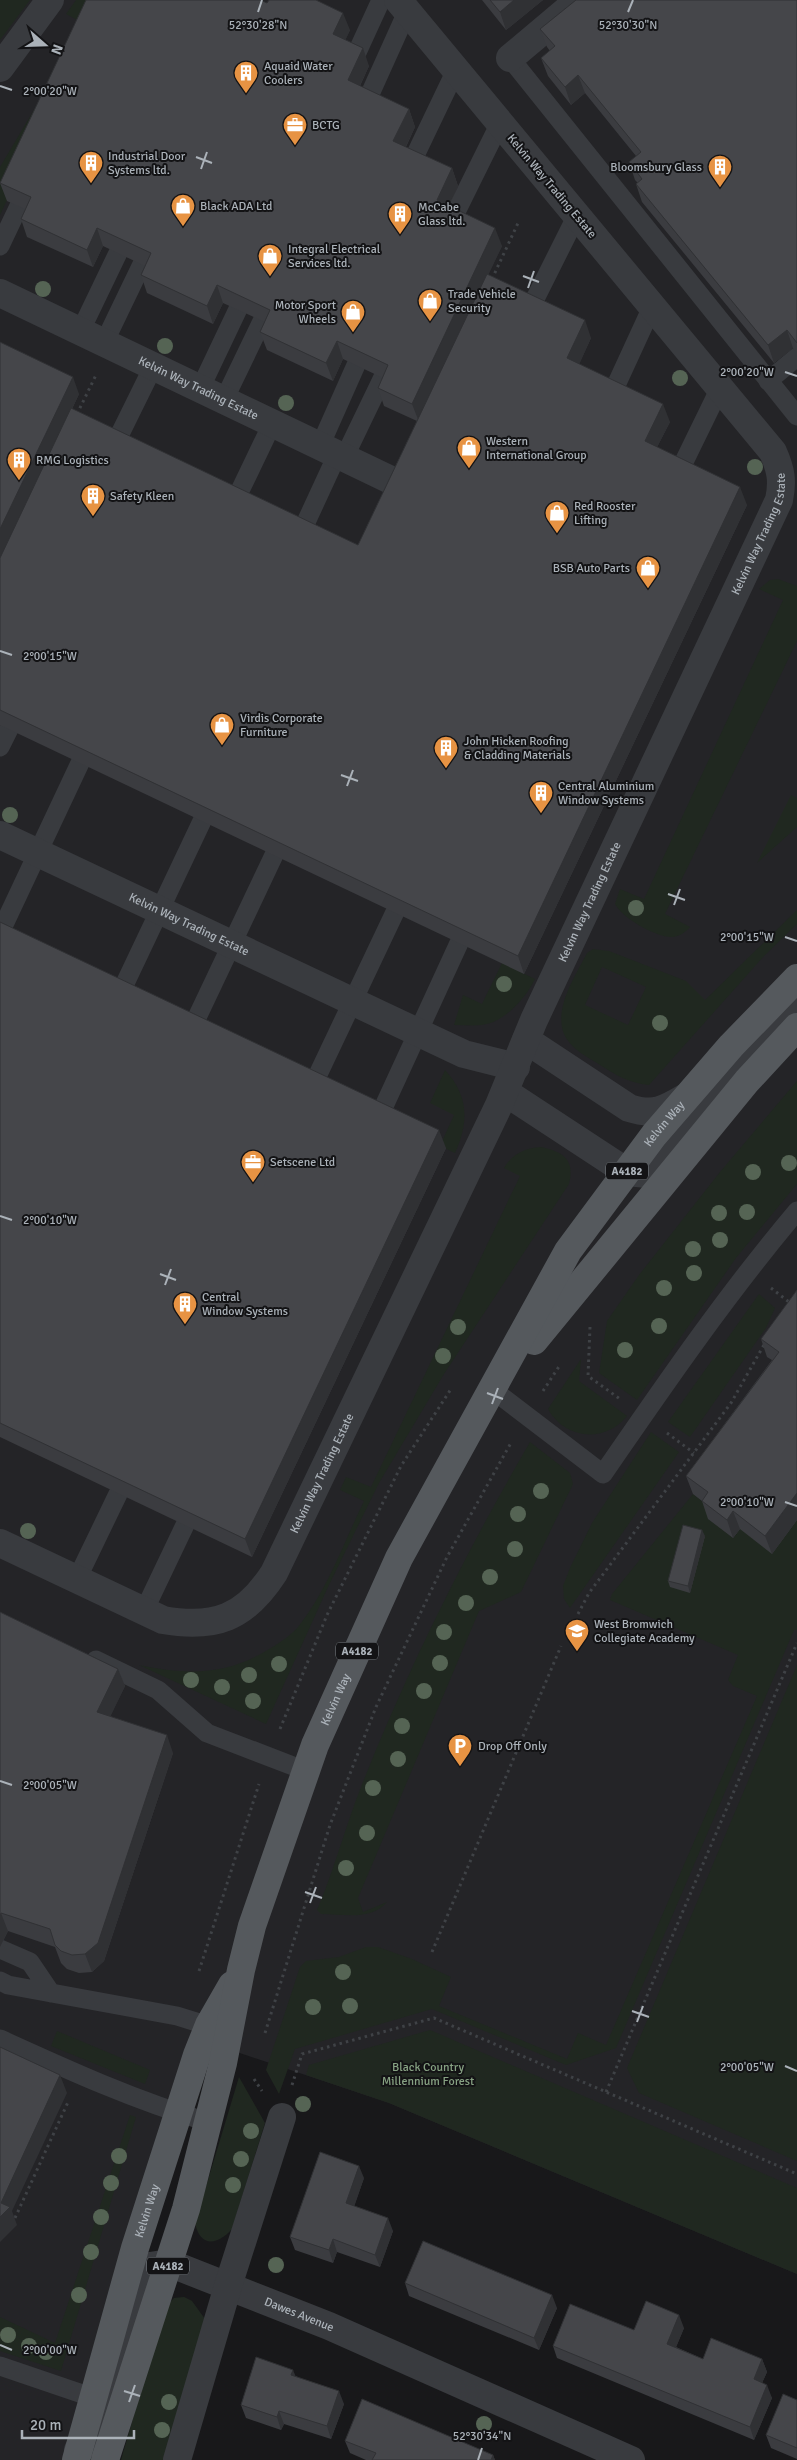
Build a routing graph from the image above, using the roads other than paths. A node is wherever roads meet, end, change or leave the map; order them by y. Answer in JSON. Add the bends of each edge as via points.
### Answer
{"nodes":[{"id":1,"x":50,"y":0,"type":"edge"},
{"id":2,"x":382,"y":0,"type":"edge"},
{"id":3,"x":579,"y":0,"type":"edge"},
{"id":4,"x":403,"y":6,"type":"edge"},
{"id":5,"x":510,"y":58,"type":"joint"},
{"id":6,"x":354,"y":59,"type":"edge"},
{"id":7,"x":0,"y":68,"type":"edge"},
{"id":8,"x":456,"y":70,"type":"junction"},
{"id":9,"x":366,"y":104,"type":"edge"},
{"id":10,"x":500,"y":123,"type":"junction"},
{"id":11,"x":411,"y":164,"type":"edge"},
{"id":12,"x":19,"y":206,"type":"edge"},
{"id":13,"x":577,"y":215,"type":"junction"},
{"id":14,"x":451,"y":222,"type":"edge"},
{"id":15,"x":0,"y":246,"type":"edge"},
{"id":16,"x":118,"y":253,"type":"edge"},
{"id":17,"x":142,"y":264,"type":"edge"},
{"id":18,"x":0,"y":293,"type":"edge"},
{"id":19,"x":652,"y":307,"type":"junction"},
{"id":20,"x":238,"y":309,"type":"edge"},
{"id":21,"x":530,"y":309,"type":"edge"},
{"id":22,"x":262,"y":321,"type":"edge"},
{"id":23,"x":80,"y":332,"type":"junction"},
{"id":24,"x":107,"y":345,"type":"junction"},
{"id":25,"x":797,"y":357,"type":"edge"},
{"id":26,"x":356,"y":365,"type":"edge"},
{"id":27,"x":153,"y":367,"type":"junction"},
{"id":28,"x":383,"y":377,"type":"edge"},
{"id":29,"x":768,"y":381,"type":"junction"},
{"id":30,"x":720,"y":388,"type":"junction"},
{"id":31,"x":612,"y":394,"type":"edge"},
{"id":32,"x":212,"y":395,"type":"junction"},
{"id":33,"x":797,"y":416,"type":"edge"},
{"id":34,"x":272,"y":424,"type":"junction"},
{"id":35,"x":115,"y":444,"type":"edge"},
{"id":36,"x":334,"y":453,"type":"junction"},
{"id":37,"x":679,"y":472,"type":"edge"},
{"id":38,"x":397,"y":482,"type":"edge"},
{"id":39,"x":235,"y":501,"type":"edge"},
{"id":40,"x":301,"y":532,"type":"edge"},
{"id":41,"x":9,"y":729,"type":"edge"},
{"id":42,"x":0,"y":747,"type":"edge"},
{"id":43,"x":80,"y":763,"type":"edge"},
{"id":44,"x":202,"y":821,"type":"edge"},
{"id":45,"x":0,"y":835,"type":"edge"},
{"id":46,"x":38,"y":853,"type":"junction"},
{"id":47,"x":274,"y":855,"type":"edge"},
{"id":48,"x":159,"y":910,"type":"junction"},
{"id":49,"x":395,"y":912,"type":"edge"},
{"id":50,"x":0,"y":933,"type":"edge"},
{"id":51,"x":459,"y":943,"type":"edge"},
{"id":52,"x":232,"y":944,"type":"junction"},
{"id":53,"x":797,"y":978,"type":"edge"},
{"id":54,"x":120,"y":994,"type":"edge"},
{"id":55,"x":797,"y":1000,"type":"edge"},
{"id":56,"x":353,"y":1002,"type":"junction"},
{"id":57,"x":797,"y":1027,"type":"edge"},
{"id":58,"x":192,"y":1028,"type":"edge"},
{"id":59,"x":418,"y":1032,"type":"junction"},
{"id":60,"x":526,"y":1040,"type":"junction"},
{"id":61,"x":516,"y":1067,"type":"junction"},
{"id":62,"x":313,"y":1085,"type":"edge"},
{"id":63,"x":505,"y":1092,"type":"junction"},
{"id":64,"x":686,"y":1097,"type":"junction"},
{"id":65,"x":379,"y":1117,"type":"edge"},
{"id":66,"x":627,"y":1172,"type":"junction"},
{"id":67,"x":797,"y":1211,"type":"edge"},
{"id":68,"x":493,"y":1390,"type":"junction"},
{"id":69,"x":118,"y":1494,"type":"edge"},
{"id":70,"x":185,"y":1525,"type":"edge"},
{"id":71,"x":0,"y":1543,"type":"edge"},
{"id":72,"x":77,"y":1579,"type":"junction"},
{"id":73,"x":144,"y":1611,"type":"junction"},
{"id":74,"x":77,"y":1651,"type":"edge"},
{"id":75,"x":306,"y":1771,"type":"junction"},
{"id":76,"x":0,"y":1949,"type":"edge"},
{"id":77,"x":0,"y":1981,"type":"edge"},
{"id":78,"x":51,"y":1993,"type":"junction"},
{"id":79,"x":219,"y":2029,"type":"junction"},
{"id":80,"x":0,"y":2039,"type":"edge"},
{"id":81,"x":178,"y":2113,"type":"junction"},
{"id":82,"x":282,"y":2117,"type":"road end"},
{"id":83,"x":208,"y":2122,"type":"junction"},
{"id":84,"x":169,"y":2263,"type":"junction"},
{"id":85,"x":228,"y":2286,"type":"junction"},
{"id":86,"x":0,"y":2366,"type":"edge"},
{"id":87,"x":108,"y":2403,"type":"junction"},
{"id":88,"x":77,"y":2455,"type":"edge"},
{"id":89,"x":106,"y":2460,"type":"edge"},
{"id":90,"x":177,"y":2460,"type":"edge"},
{"id":91,"x":631,"y":2460,"type":"edge"}],
"edges":[{"from":1,"to":7,"type":"street"},
{"from":2,"to":6,"type":"lane"},
{"from":3,"to":5,"type":"street"},
{"from":4,"to":8,"type":"street","name":"Kelvin Way Trading Estate"},
{"from":4,"to":9,"type":"lane"},
{"from":5,"to":29,"type":"lane","via":[[725,314],[758,356]]},
{"from":8,"to":10,"type":"street","name":"Kelvin Way Trading Estate"},
{"from":8,"to":11,"type":"lane"},
{"from":10,"to":13,"type":"street","name":"Kelvin Way Trading Estate"},
{"from":10,"to":14,"type":"lane"},
{"from":12,"to":15,"type":"lane"},
{"from":13,"to":19,"type":"street","name":"Kelvin Way Trading Estate"},
{"from":13,"to":21,"type":"lane"},
{"from":16,"to":23,"type":"lane"},
{"from":17,"to":24,"type":"lane"},
{"from":18,"to":23,"type":"street","name":"Kelvin Way Trading Estate"},
{"from":19,"to":30,"type":"street","name":"Kelvin Way Trading Estate"},
{"from":19,"to":31,"type":"lane"},
{"from":20,"to":32,"type":"lane"},
{"from":22,"to":32,"type":"lane"},
{"from":23,"to":24,"type":"street","name":"Kelvin Way Trading Estate"},
{"from":24,"to":27,"type":"street","name":"Kelvin Way Trading Estate"},
{"from":25,"to":29,"type":"lane"},
{"from":26,"to":36,"type":"lane"},
{"from":27,"to":32,"type":"street","name":"Kelvin Way Trading Estate"},
{"from":27,"to":35,"type":"lane"},
{"from":28,"to":36,"type":"lane"},
{"from":29,"to":33,"type":"lane"},
{"from":30,"to":37,"type":"lane"},
{"from":30,"to":60,"type":"street","name":"Kelvin Way Trading Estate","via":[[773,452],[781,468],[783,483],[779,500]]},
{"from":32,"to":34,"type":"street","name":"Kelvin Way Trading Estate"},
{"from":34,"to":36,"type":"street","name":"Kelvin Way Trading Estate"},
{"from":34,"to":39,"type":"lane"},
{"from":36,"to":38,"type":"street","name":"Kelvin Way Trading Estate"},
{"from":36,"to":40,"type":"lane"},
{"from":41,"to":42,"type":"lane"},
{"from":43,"to":46,"type":"lane"},
{"from":44,"to":48,"type":"lane"},
{"from":45,"to":46,"type":"street","name":"Kelvin Way Trading Estate"},
{"from":46,"to":48,"type":"street","name":"Kelvin Way Trading Estate"},
{"from":46,"to":50,"type":"lane"},
{"from":47,"to":52,"type":"lane"},
{"from":48,"to":52,"type":"street","name":"Kelvin Way Trading Estate"},
{"from":48,"to":54,"type":"lane"},
{"from":49,"to":56,"type":"lane"},
{"from":51,"to":59,"type":"lane"},
{"from":52,"to":56,"type":"street","name":"Kelvin Way Trading Estate"},
{"from":52,"to":58,"type":"lane"},
{"from":53,"to":64,"type":"main road","name":"Kelvin Way","number":"A4182","via":[[730,1046]]},
{"from":55,"to":66,"type":"street","via":[[688,1122],[647,1174]]},
{"from":56,"to":59,"type":"street","name":"Kelvin Way Trading Estate"},
{"from":56,"to":62,"type":"lane"},
{"from":57,"to":68,"type":"main road","name":"Kelvin Way","number":"A4182","via":[[747,1081]]},
{"from":59,"to":61,"type":"street","name":"Kelvin Way Trading Estate","via":[[464,1054]]},
{"from":59,"to":65,"type":"lane"},
{"from":60,"to":61,"type":"street","name":"Kelvin Way Trading Estate"},
{"from":60,"to":64,"type":"street","via":[[629,1108],[654,1113]]},
{"from":61,"to":63,"type":"street","name":"Kelvin Way Trading Estate"},
{"from":63,"to":66,"type":"street"},
{"from":63,"to":73,"type":"street","name":"Kelvin Way Trading Estate","via":[[274,1574],[260,1595],[240,1612],[214,1622],[188,1624],[163,1620]]},
{"from":64,"to":66,"type":"main road","name":"Kelvin Way","number":"A4182"},
{"from":66,"to":68,"type":"main road","name":"Kelvin Way","number":"A4182","via":[[568,1251]]},
{"from":67,"to":68,"type":"lane","via":[[663,1386],[604,1474]]},
{"from":68,"to":75,"type":"main road","name":"Kelvin Way","number":"A4182","via":[[399,1558]]},
{"from":69,"to":72,"type":"lane"},
{"from":70,"to":73,"type":"lane"},
{"from":71,"to":72,"type":"street","name":"Kelvin Way Trading Estate"},
{"from":72,"to":73,"type":"street","name":"Kelvin Way Trading Estate"},
{"from":74,"to":75,"type":"lane","via":[[158,1690],[207,1733]]},
{"from":75,"to":79,"type":"main road","name":"Kelvin Way","number":"A4182"},
{"from":76,"to":78,"type":"lane","via":[[30,1962]]},
{"from":77,"to":78,"type":"lane"},
{"from":78,"to":79,"type":"lane","via":[[177,2016]]},
{"from":79,"to":81,"type":"main road","name":"Kelvin Way","number":"A4182"},
{"from":79,"to":83,"type":"main road","name":"Kelvin Way","number":"A4182"},
{"from":80,"to":81,"type":"lane","via":[[83,2077]]},
{"from":81,"to":83,"type":"lane"},
{"from":81,"to":87,"type":"main road","name":"Kelvin Way","number":"A4182"},
{"from":82,"to":85,"type":"street"},
{"from":83,"to":84,"type":"main road","name":"Kelvin Way","number":"A4182"},
{"from":84,"to":85,"type":"street","name":"Dawes Avenue"},
{"from":84,"to":87,"type":"main road","name":"Kelvin Way","number":"A4182"},
{"from":85,"to":90,"type":"street"},
{"from":85,"to":91,"type":"street","name":"Dawes Avenue","via":[[329,2326]]},
{"from":86,"to":87,"type":"lane"},
{"from":87,"to":88,"type":"main road","name":"Kelvin Way","number":"A4182"},
{"from":87,"to":89,"type":"main road","name":"Kelvin Way","number":"A4182"}]}
